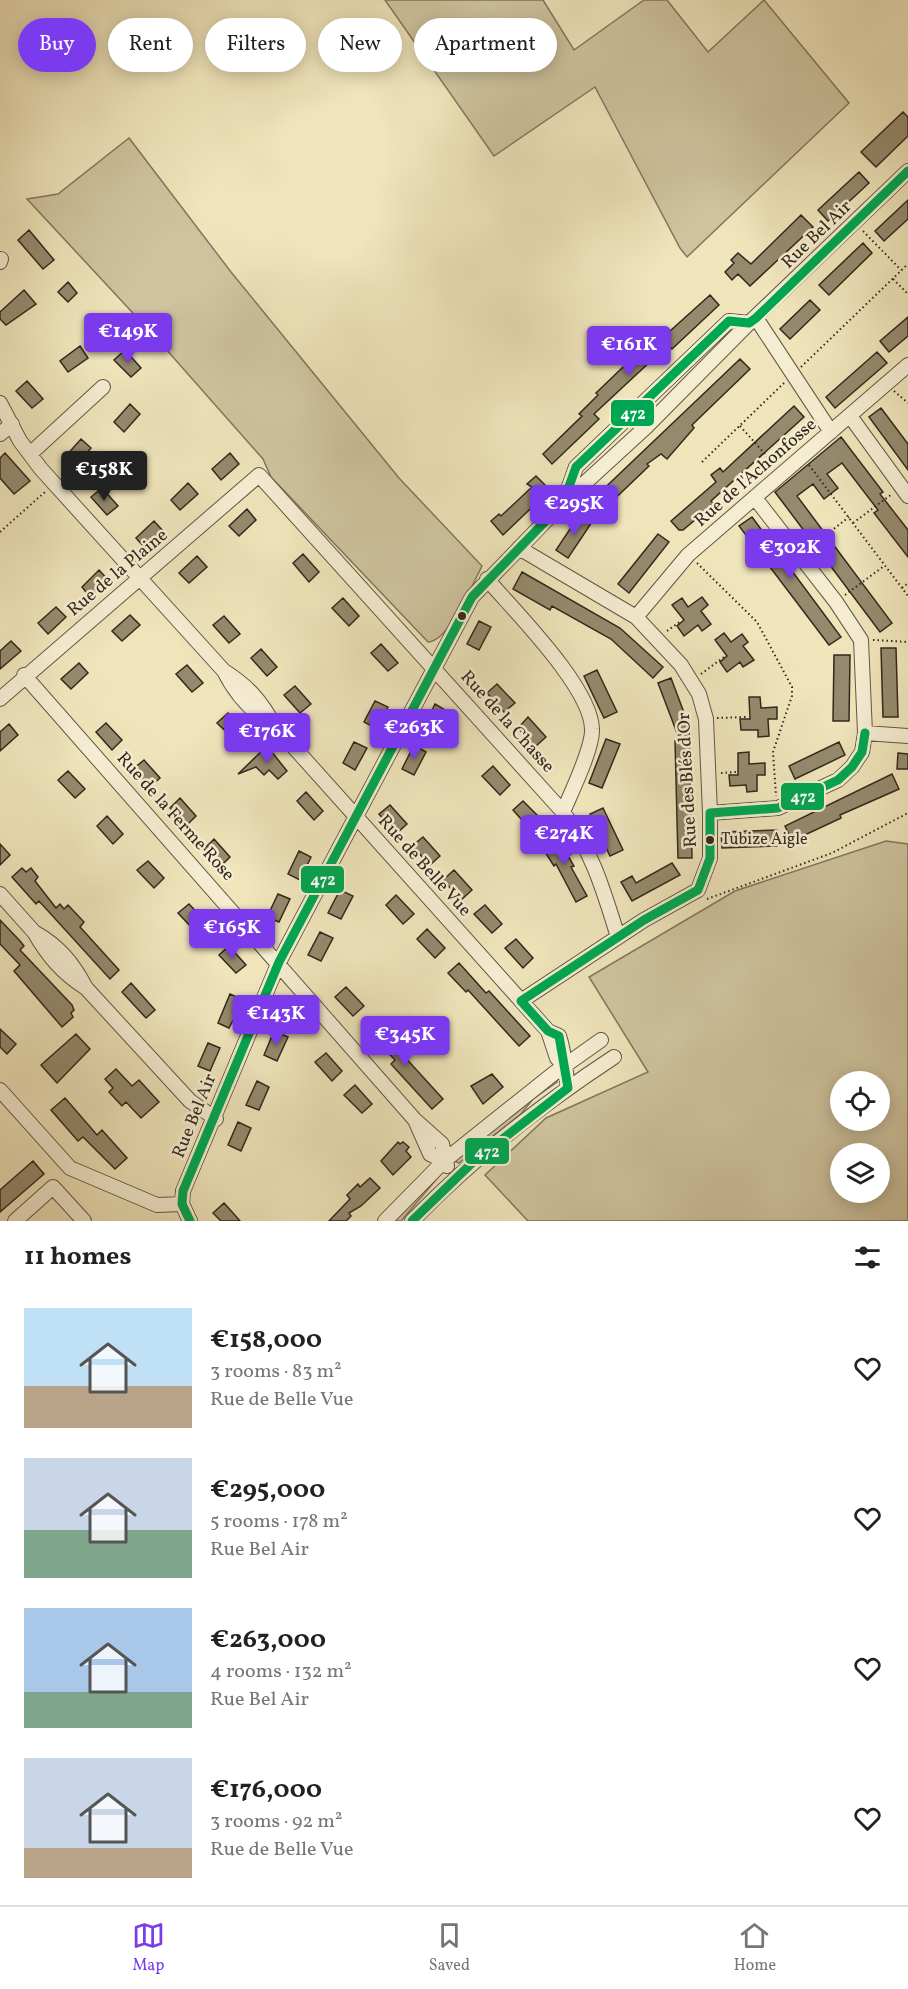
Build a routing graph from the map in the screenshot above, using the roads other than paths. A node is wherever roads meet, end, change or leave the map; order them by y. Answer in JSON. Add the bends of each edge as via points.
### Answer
{"nodes":[{"id":1,"x":908,"y":171,"type":"edge"},
{"id":2,"x":753,"y":321,"type":"junction"},
{"id":3,"x":908,"y":365,"type":"edge"},
{"id":4,"x":103,"y":387,"type":"dead end"},
{"id":5,"x":0,"y":403,"type":"edge"},
{"id":6,"x":850,"y":416,"type":"junction"},
{"id":7,"x":12,"y":424,"type":"junction"},
{"id":8,"x":831,"y":432,"type":"junction"},
{"id":9,"x":0,"y":434,"type":"edge"},
{"id":10,"x":30,"y":454,"type":"junction"},
{"id":11,"x":259,"y":475,"type":"joint"},
{"id":12,"x":905,"y":491,"type":"edge"},
{"id":13,"x":755,"y":498,"type":"junction"},
{"id":14,"x":519,"y":548,"type":"junction"},
{"id":15,"x":142,"y":579,"type":"junction"},
{"id":16,"x":487,"y":579,"type":"junction"},
{"id":17,"x":636,"y":617,"type":"junction"},
{"id":18,"x":434,"y":668,"type":"junction"},
{"id":19,"x":24,"y":675,"type":"junction"},
{"id":20,"x":0,"y":699,"type":"edge"},
{"id":21,"x":865,"y":733,"type":"junction"},
{"id":22,"x":908,"y":736,"type":"edge"},
{"id":23,"x":563,"y":812,"type":"junction"},
{"id":24,"x":710,"y":813,"type":"junction"},
{"id":25,"x":356,"y":817,"type":"junction"},
{"id":26,"x":0,"y":894,"type":"edge"},
{"id":27,"x":618,"y":937,"type":"junction"},
{"id":28,"x":279,"y":962,"type":"junction"},
{"id":29,"x":521,"y":1001,"type":"junction"},
{"id":30,"x":601,"y":1040,"type":"dead end"},
{"id":31,"x":615,"y":1057,"type":"dead end"},
{"id":32,"x":564,"y":1066,"type":"junction"},
{"id":33,"x":568,"y":1088,"type":"junction"},
{"id":34,"x":0,"y":1090,"type":"edge"},
{"id":35,"x":216,"y":1119,"type":"junction"},
{"id":36,"x":444,"y":1161,"type":"junction"},
{"id":37,"x":454,"y":1178,"type":"junction"},
{"id":38,"x":182,"y":1204,"type":"junction"},
{"id":39,"x":15,"y":1221,"type":"edge"},
{"id":40,"x":84,"y":1221,"type":"edge"},
{"id":41,"x":190,"y":1221,"type":"edge"},
{"id":42,"x":384,"y":1221,"type":"edge"},
{"id":43,"x":412,"y":1221,"type":"edge"}],
"edges":[{"from":1,"to":2,"type":"street","name":"Rue Bel Air"},
{"from":2,"to":8,"type":"street"},
{"from":2,"to":14,"type":"street","name":"Rue Bel Air","via":[[729,321],[576,467],[563,503]]},
{"from":3,"to":6,"type":"street","name":"Rue de l'Achonfosse"},
{"from":4,"to":10,"type":"street"},
{"from":5,"to":7,"type":"street","name":"Rue de Belle Vue"},
{"from":6,"to":8,"type":"street","name":"Rue de l'Achonfosse"},
{"from":6,"to":12,"type":"street"},
{"from":7,"to":9,"type":"street"},
{"from":7,"to":10,"type":"street","name":"Rue de Belle Vue"},
{"from":8,"to":13,"type":"street","name":"Rue de l'Achonfosse"},
{"from":10,"to":15,"type":"street","name":"Rue de Belle Vue"},
{"from":11,"to":15,"type":"street","name":"Rue de la Plaine"},
{"from":11,"to":18,"type":"street","name":"Rue de la Chasse"},
{"from":13,"to":17,"type":"street","name":"Rue de l'Achonfosse","via":[[675,567]]},
{"from":13,"to":21,"type":"street","via":[[861,640]]},
{"from":14,"to":16,"type":"street","name":"Rue Bel Air"},
{"from":14,"to":17,"type":"street","name":"Rue des Blés d'Or"},
{"from":15,"to":19,"type":"street","name":"Rue de la Plaine"},
{"from":15,"to":25,"type":"street","name":"Rue de Belle Vue","via":[[224,671],[245,684],[273,725]]},
{"from":16,"to":18,"type":"street","name":"Rue Bel Air","via":[[472,597]]},
{"from":16,"to":23,"type":"street","via":[[554,657],[585,703],[592,730]]},
{"from":17,"to":24,"type":"street","name":"Rue des Blés d'Or","via":[[681,665],[699,694],[705,719]]},
{"from":18,"to":23,"type":"street","name":"Rue de la Chasse"},
{"from":18,"to":25,"type":"street","name":"Rue Bel Air"},
{"from":19,"to":20,"type":"street","name":"Rue de la Plaine"},
{"from":19,"to":28,"type":"street","name":"Rue de la Ferme Rose"},
{"from":21,"to":22,"type":"street"},
{"from":21,"to":24,"type":"street","via":[[861,752],[838,780],[778,808]]},
{"from":23,"to":27,"type":"street","name":"Rue de la Chasse","via":[[582,838],[597,870]]},
{"from":24,"to":27,"type":"street","name":"Rue des Blés d'Or","via":[[710,858],[698,890]]},
{"from":25,"to":28,"type":"street","name":"Rue Bel Air"},
{"from":25,"to":29,"type":"street","name":"Rue de Belle Vue"},
{"from":26,"to":35,"type":"street","via":[[34,932],[52,942],[75,967],[86,988],[190,1101]]},
{"from":27,"to":29,"type":"street","name":"Rue des Blés d'Or"},
{"from":28,"to":35,"type":"street","name":"Rue Bel Air"},
{"from":28,"to":36,"type":"street","name":"Rue de la Ferme Rose","via":[[415,1120],[442,1144]]},
{"from":29,"to":32,"type":"street","name":"Rue de Belle Vue","via":[[548,1030],[556,1058]]},
{"from":30,"to":32,"type":"street"},
{"from":31,"to":33,"type":"street"},
{"from":32,"to":33,"type":"street","name":"Rue de Belle Vue"},
{"from":32,"to":36,"type":"street"},
{"from":33,"to":37,"type":"street"},
{"from":34,"to":38,"type":"street","via":[[70,1168],[157,1205]]},
{"from":35,"to":38,"type":"street","name":"Rue Bel Air","via":[[183,1191]]},
{"from":36,"to":37,"type":"street","name":"Rue de la Ferme Rose"},
{"from":36,"to":42,"type":"street"},
{"from":37,"to":43,"type":"street"},
{"from":38,"to":41,"type":"street"},
{"from":39,"to":40,"type":"street","via":[[53,1187]]}]}
